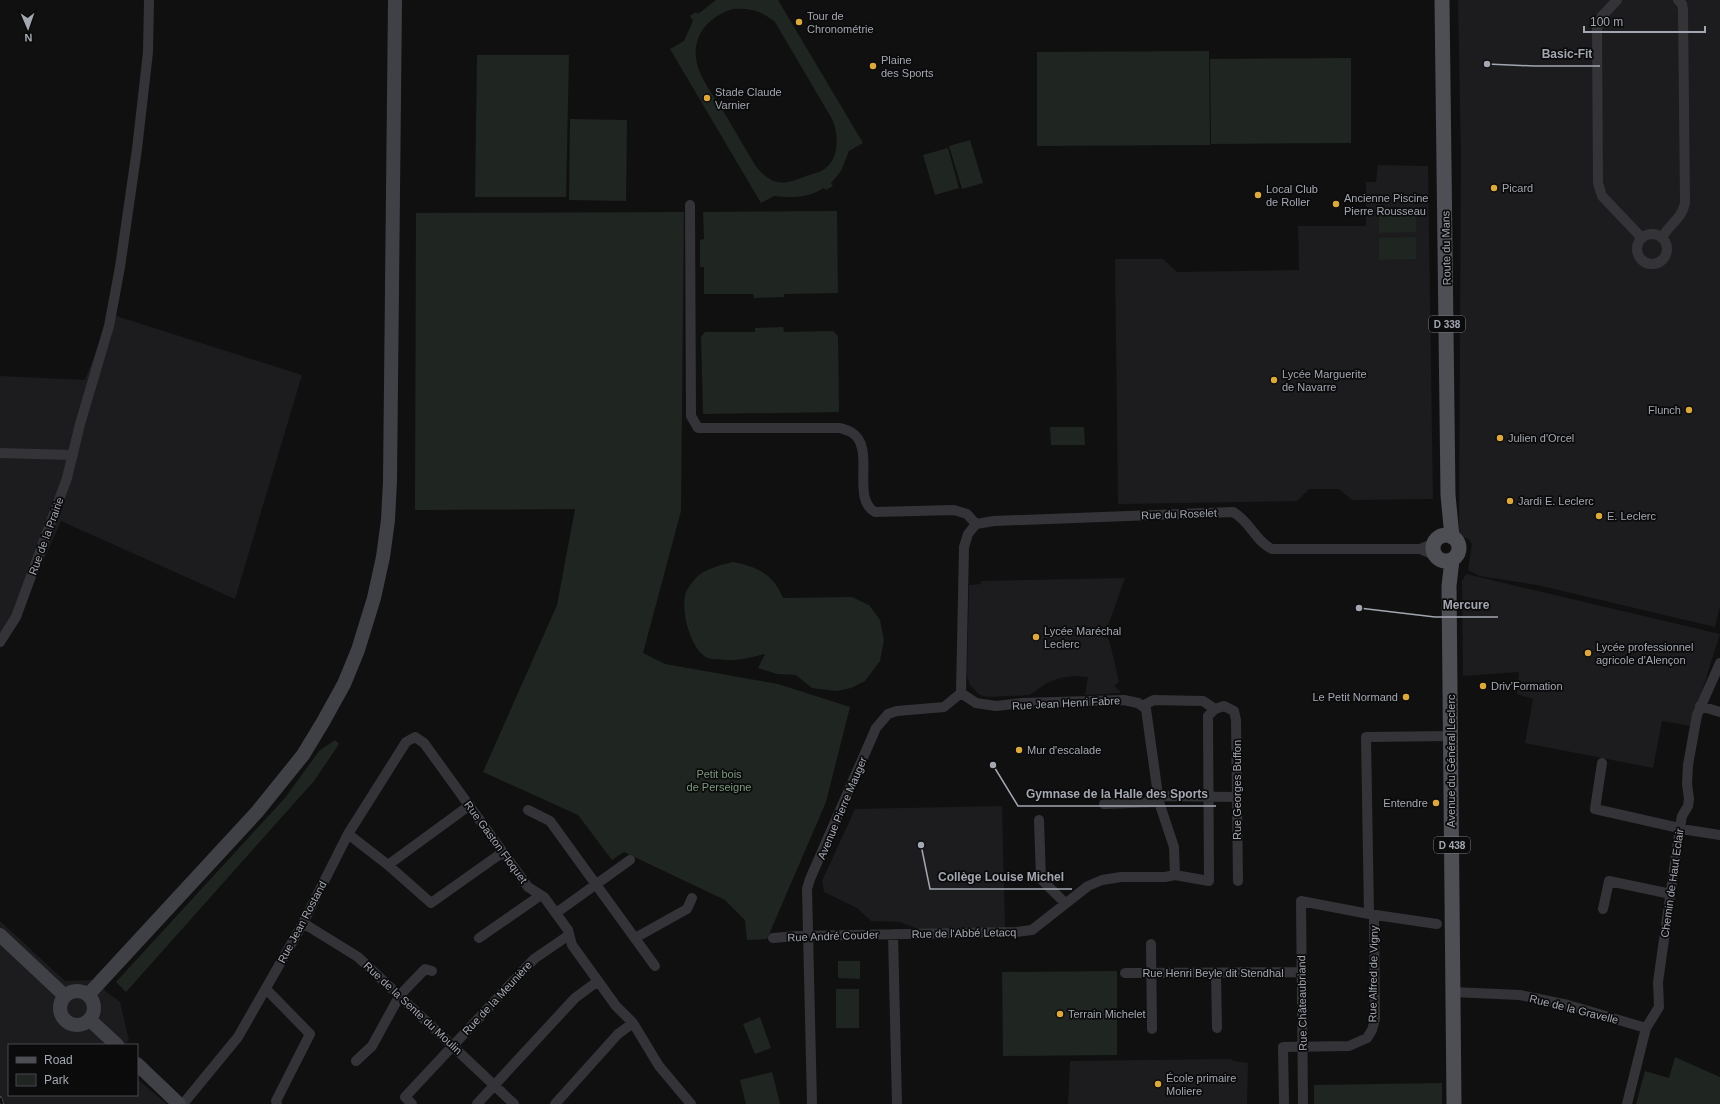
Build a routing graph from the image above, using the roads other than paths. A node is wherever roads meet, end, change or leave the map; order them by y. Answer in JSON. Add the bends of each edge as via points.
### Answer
{"nodes":[{"id":1,"x":149,"y":0,"type":"edge"},
{"id":2,"x":394,"y":0,"type":"edge"},
{"id":3,"x":1442,"y":0,"type":"edge"},
{"id":4,"x":1617,"y":0,"type":"edge"},
{"id":5,"x":1678,"y":0,"type":"edge"},
{"id":6,"x":690,"y":205,"type":"dead end"},
{"id":7,"x":1642,"y":238,"type":"junction"},
{"id":8,"x":1662,"y":238,"type":"junction"},
{"id":9,"x":0,"y":453,"type":"edge"},
{"id":10,"x":73,"y":455,"type":"junction"},
{"id":11,"x":976,"y":524,"type":"junction"},
{"id":12,"x":1443,"y":549,"type":"junction"},
{"id":13,"x":0,"y":642,"type":"edge"},
{"id":14,"x":1720,"y":663,"type":"edge"},
{"id":15,"x":961,"y":693,"type":"junction"},
{"id":16,"x":1142,"y":706,"type":"junction"},
{"id":17,"x":1700,"y":706,"type":"junction"},
{"id":18,"x":1219,"y":707,"type":"junction"},
{"id":19,"x":1720,"y":712,"type":"edge"},
{"id":20,"x":1451,"y":736,"type":"junction"},
{"id":21,"x":415,"y":737,"type":"joint"},
{"id":22,"x":1602,"y":763,"type":"dead end"},
{"id":23,"x":1208,"y":797,"type":"junction"},
{"id":24,"x":1236,"y":797,"type":"junction"},
{"id":25,"x":1158,"y":799,"type":"junction"},
{"id":26,"x":1104,"y":804,"type":"dead end"},
{"id":27,"x":470,"y":805,"type":"junction"},
{"id":28,"x":528,"y":810,"type":"dead end"},
{"id":29,"x":1038,"y":820,"type":"dead end"},
{"id":30,"x":1680,"y":827,"type":"junction"},
{"id":31,"x":348,"y":834,"type":"junction"},
{"id":32,"x":1720,"y":835,"type":"edge"},
{"id":33,"x":504,"y":852,"type":"junction"},
{"id":34,"x":630,"y":860,"type":"dead end"},
{"id":35,"x":388,"y":865,"type":"junction"},
{"id":36,"x":1176,"y":875,"type":"junction"},
{"id":37,"x":1238,"y":881,"type":"dead end"},
{"id":38,"x":596,"y":884,"type":"junction"},
{"id":39,"x":541,"y":894,"type":"junction"},
{"id":40,"x":1671,"y":894,"type":"junction"},
{"id":41,"x":692,"y":898,"type":"dead end"},
{"id":42,"x":1065,"y":903,"type":"junction"},
{"id":43,"x":1603,"y":909,"type":"dead end"},
{"id":44,"x":556,"y":913,"type":"junction"},
{"id":45,"x":1371,"y":915,"type":"junction"},
{"id":46,"x":303,"y":923,"type":"junction"},
{"id":47,"x":1437,"y":924,"type":"dead end"},
{"id":48,"x":893,"y":934,"type":"junction"},
{"id":49,"x":0,"y":935,"type":"edge"},
{"id":50,"x":569,"y":935,"type":"junction"},
{"id":51,"x":808,"y":936,"type":"junction"},
{"id":52,"x":479,"y":938,"type":"dead end"},
{"id":53,"x":635,"y":938,"type":"junction"},
{"id":54,"x":773,"y":938,"type":"dead end"},
{"id":55,"x":1151,"y":944,"type":"dead end"},
{"id":56,"x":655,"y":966,"type":"dead end"},
{"id":57,"x":432,"y":971,"type":"dead end"},
{"id":58,"x":1216,"y":972,"type":"junction"},
{"id":59,"x":1301,"y":972,"type":"junction"},
{"id":60,"x":1125,"y":973,"type":"dead end"},
{"id":61,"x":1151,"y":973,"type":"junction"},
{"id":62,"x":598,"y":981,"type":"junction"},
{"id":63,"x":266,"y":988,"type":"junction"},
{"id":64,"x":1452,"y":992,"type":"junction"},
{"id":65,"x":88,"y":995,"type":"junction"},
{"id":66,"x":400,"y":995,"type":"junction"},
{"id":67,"x":65,"y":996,"type":"junction"},
{"id":68,"x":90,"y":1020,"type":"junction"},
{"id":69,"x":633,"y":1023,"type":"junction"},
{"id":70,"x":1217,"y":1028,"type":"dead end"},
{"id":71,"x":1646,"y":1028,"type":"junction"},
{"id":72,"x":1152,"y":1029,"type":"dead end"},
{"id":73,"x":116,"y":1044,"type":"edge"},
{"id":74,"x":453,"y":1045,"type":"junction"},
{"id":75,"x":1303,"y":1046,"type":"junction"},
{"id":76,"x":356,"y":1061,"type":"dead end"},
{"id":77,"x":138,"y":1065,"type":"edge"},
{"id":78,"x":493,"y":1085,"type":"junction"},
{"id":79,"x":178,"y":1102,"type":"edge"},
{"id":80,"x":277,"y":1104,"type":"edge"},
{"id":81,"x":412,"y":1104,"type":"edge"},
{"id":82,"x":477,"y":1104,"type":"edge"},
{"id":83,"x":514,"y":1104,"type":"edge"},
{"id":84,"x":554,"y":1104,"type":"edge"},
{"id":85,"x":691,"y":1104,"type":"edge"},
{"id":86,"x":812,"y":1104,"type":"edge"},
{"id":87,"x":896,"y":1104,"type":"edge"},
{"id":88,"x":1284,"y":1104,"type":"edge"},
{"id":89,"x":1303,"y":1104,"type":"edge"},
{"id":90,"x":1454,"y":1104,"type":"edge"},
{"id":91,"x":1626,"y":1104,"type":"edge"}],
"edges":[{"from":1,"to":10,"type":"street","name":"Rue de la Prairie","via":[[148,52],[120,267],[109,326]]},
{"from":2,"to":65,"type":"main road","via":[[390,482],[383,557],[374,598],[358,650],[344,684],[302,755],[258,812]]},
{"from":3,"to":12,"type":"main road","name":"Route du Mans","number":"D 338","via":[[1448,495]]},
{"from":4,"to":7,"type":"street","via":[[1602,16],[1597,29],[1598,183],[1602,196]]},
{"from":5,"to":8,"type":"street","via":[[1683,10],[1685,204],[1679,218]]},
{"from":6,"to":11,"type":"street","via":[[691,416],[698,428],[840,428],[853,432],[863,451],[864,498],[868,508],[875,512],[954,510],[967,514]]},
{"from":7,"to":8,"type":"street","via":[[1651,234]]},
{"from":7,"to":8,"type":"street","via":[[1636,250],[1644,262],[1652,264],[1660,262],[1665,256],[1667,248]]},
{"from":9,"to":10,"type":"street"},
{"from":10,"to":13,"type":"street","name":"Rue de la Prairie","via":[[16,618]]},
{"from":11,"to":12,"type":"street","name":"Rue du Roselet","via":[[1233,512],[1241,517],[1263,545],[1272,549]]},
{"from":11,"to":15,"type":"street","via":[[968,534],[964,547]]},
{"from":12,"to":20,"type":"main road","name":"Avenue du Général Leclerc","number":"D 438","via":[[1448,586]]},
{"from":14,"to":17,"type":"street","name":"Chemin de Haut Eclair"},
{"from":15,"to":16,"type":"street","name":"Rue Jean Henri Fabre","via":[[976,703],[996,706],[1124,700]]},
{"from":15,"to":51,"type":"street","name":"Avenue Pierre Mauger","via":[[944,707],[888,714],[876,728],[810,879],[807,889]]},
{"from":16,"to":18,"type":"street","via":[[1154,700],[1204,701]]},
{"from":16,"to":25,"type":"street","via":[[1149,718]]},
{"from":17,"to":19,"type":"street"},
{"from":17,"to":30,"type":"street","name":"Chemin de Haut Eclair","via":[[1688,765],[1688,806],[1682,816]]},
{"from":18,"to":23,"type":"street","via":[[1208,716]]},
{"from":18,"to":24,"type":"street","name":"Rue Georges Buffon","via":[[1234,711],[1236,720]]},
{"from":20,"to":45,"type":"street","name":"Rue Alfred de Vigny","via":[[1366,737]]},
{"from":20,"to":64,"type":"main road","name":"Avenue du Général Leclerc","number":"D 438"},
{"from":21,"to":27,"type":"street","name":"Rue Gaston Floquet","via":[[424,743]]},
{"from":21,"to":31,"type":"street","name":"Rue Jean Rostand","via":[[406,742]]},
{"from":22,"to":30,"type":"street","via":[[1595,809]]},
{"from":23,"to":24,"type":"street"},
{"from":23,"to":25,"type":"street"},
{"from":23,"to":36,"type":"street","name":"Rue de l'Abbé Letacq","via":[[1208,882]]},
{"from":24,"to":37,"type":"street","name":"Rue Georges Buffon"},
{"from":25,"to":26,"type":"street"},
{"from":25,"to":36,"type":"street","via":[[1174,847]]},
{"from":27,"to":33,"type":"street","name":"Rue Gaston Floquet"},
{"from":27,"to":35,"type":"street"},
{"from":28,"to":38,"type":"street","via":[[550,821]]},
{"from":29,"to":42,"type":"street","via":[[1041,879]]},
{"from":30,"to":32,"type":"street"},
{"from":30,"to":40,"type":"street","name":"Chemin de Haut Eclair"},
{"from":31,"to":35,"type":"street"},
{"from":31,"to":46,"type":"street","name":"Rue Jean Rostand"},
{"from":33,"to":35,"type":"street","via":[[431,903]]},
{"from":33,"to":39,"type":"street","name":"Rue Gaston Floquet","via":[[528,887]]},
{"from":34,"to":38,"type":"street"},
{"from":36,"to":42,"type":"street","name":"Rue de l'Abbé Letacq","via":[[1102,880],[1088,886]]},
{"from":38,"to":44,"type":"street"},
{"from":38,"to":53,"type":"street"},
{"from":39,"to":44,"type":"street","name":"Rue Gaston Floquet"},
{"from":39,"to":52,"type":"street"},
{"from":40,"to":43,"type":"street","via":[[1609,881]]},
{"from":40,"to":71,"type":"street","name":"Chemin de Haut Eclair","via":[[1658,982],[1659,1007]]},
{"from":41,"to":53,"type":"street","via":[[688,909]]},
{"from":42,"to":48,"type":"street","name":"Rue de l'Abbé Letacq","via":[[1032,930]]},
{"from":44,"to":50,"type":"street","name":"Rue Gaston Floquet"},
{"from":45,"to":47,"type":"street"},
{"from":45,"to":59,"type":"street","name":"Rue Châteaubriand","via":[[1301,901]]},
{"from":45,"to":75,"type":"street","name":"Rue Alfred de Vigny","via":[[1375,1019],[1372,1030],[1367,1038],[1349,1046]]},
{"from":46,"to":63,"type":"street","name":"Rue Jean Rostand"},
{"from":46,"to":66,"type":"street","name":"Rue de la Sente du Moulin","via":[[358,957]]},
{"from":48,"to":51,"type":"street","name":"Rue André Couder"},
{"from":48,"to":87,"type":"street"},
{"from":49,"to":67,"type":"main road"},
{"from":50,"to":62,"type":"street","name":"Rue Gaston Floquet","via":[[572,945]]},
{"from":50,"to":74,"type":"street","name":"Rue de la Meunière","via":[[534,959]]},
{"from":51,"to":54,"type":"street","name":"Rue André Couder"},
{"from":51,"to":86,"type":"street","name":"Avenue Pierre Mauger"},
{"from":53,"to":56,"type":"street"},
{"from":55,"to":61,"type":"street"},
{"from":57,"to":66,"type":"street","via":[[425,969]]},
{"from":58,"to":59,"type":"street","name":"Rue Henri Beyle dit Stendhal"},
{"from":58,"to":61,"type":"street","name":"Rue Henri Beyle dit Stendhal"},
{"from":58,"to":70,"type":"street"},
{"from":59,"to":75,"type":"street","name":"Rue Châteaubriand"},
{"from":60,"to":61,"type":"street","name":"Rue Henri Beyle dit Stendhal"},
{"from":61,"to":72,"type":"street"},
{"from":62,"to":69,"type":"street","name":"Rue Gaston Floquet","via":[[616,1006]]},
{"from":62,"to":78,"type":"street","via":[[575,998]]},
{"from":63,"to":79,"type":"street","name":"Rue Jean Rostand","via":[[238,1037]]},
{"from":63,"to":80,"type":"street","via":[[310,1034],[276,1101]]},
{"from":64,"to":71,"type":"street","name":"Rue de la Gravelle","via":[[1520,995],[1568,1005]]},
{"from":64,"to":90,"type":"main road","name":"Avenue du Général Leclerc","number":"D 438"},
{"from":65,"to":67,"type":"main road","via":[[74,991]]},
{"from":65,"to":68,"type":"main road","via":[[95,1010]]},
{"from":66,"to":74,"type":"street","name":"Rue de la Sente du Moulin"},
{"from":66,"to":76,"type":"street","via":[[372,1046]]},
{"from":67,"to":68,"type":"main road","via":[[61,1001],[60,1012],[65,1021],[81,1026]]},
{"from":68,"to":73,"type":"main road"},
{"from":69,"to":84,"type":"street","via":[[618,1034]]},
{"from":69,"to":85,"type":"street","name":"Rue Gaston Floquet","via":[[659,1066]]},
{"from":71,"to":91,"type":"street","name":"Chemin de Haut Eclair"},
{"from":74,"to":78,"type":"street","name":"Rue de la Sente du Moulin"},
{"from":74,"to":81,"type":"street","name":"Rue de la Meunière","via":[[405,1097]]},
{"from":75,"to":88,"type":"street","name":"Rue Alfred de Vigny","via":[[1283,1047]]},
{"from":75,"to":89,"type":"street","name":"Rue Châteaubriand"},
{"from":77,"to":79,"type":"main road"},
{"from":78,"to":82,"type":"street"},
{"from":78,"to":83,"type":"street","name":"Rue de la Sente du Moulin"}]}
